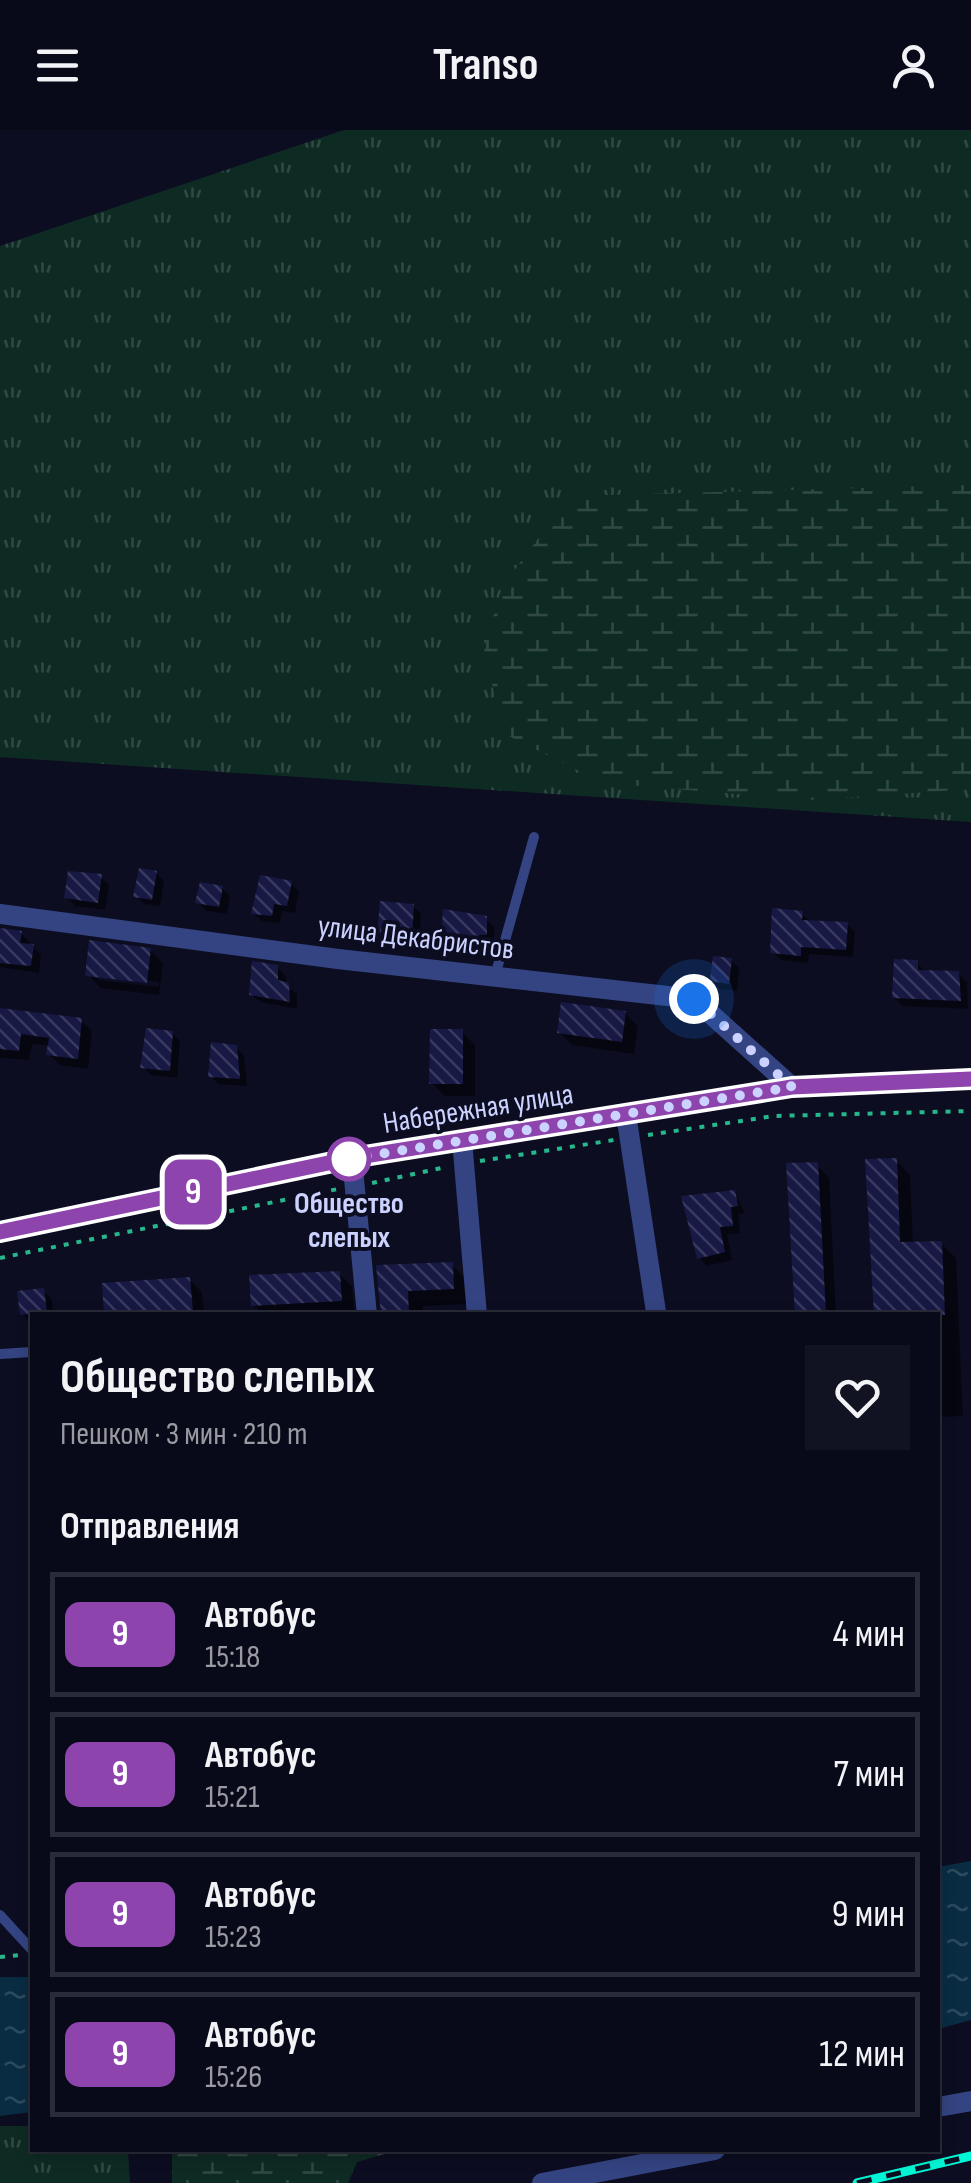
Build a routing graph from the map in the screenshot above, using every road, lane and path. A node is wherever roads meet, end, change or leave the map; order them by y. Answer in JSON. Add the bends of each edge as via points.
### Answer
{"nodes":[{"id":1,"x":534,"y":837,"type":"dead end"},
{"id":2,"x":0,"y":914,"type":"edge"},
{"id":3,"x":495,"y":977,"type":"junction"},
{"id":4,"x":971,"y":1079,"type":"edge"},
{"id":5,"x":792,"y":1087,"type":"junction"},
{"id":6,"x":626,"y":1114,"type":"junction"},
{"id":7,"x":462,"y":1140,"type":"junction"},
{"id":8,"x":352,"y":1158,"type":"junction"},
{"id":9,"x":0,"y":1232,"type":"edge"},
{"id":10,"x":367,"y":1312,"type":"edge"},
{"id":11,"x":477,"y":1312,"type":"edge"},
{"id":12,"x":656,"y":1312,"type":"dead end"},
{"id":13,"x":30,"y":1352,"type":"edge"},
{"id":14,"x":0,"y":1354,"type":"edge"},
{"id":15,"x":0,"y":1915,"type":"edge"},
{"id":16,"x":30,"y":1948,"type":"edge"},
{"id":17,"x":971,"y":2101,"type":"edge"},
{"id":18,"x":940,"y":2108,"type":"edge"},
{"id":19,"x":705,"y":2152,"type":"edge"},
{"id":20,"x":542,"y":2183,"type":"edge"}],
"edges":[{"from":1,"to":3,"type":"lane"},
{"from":2,"to":3,"type":"street","name":"улица Декабристов"},
{"from":3,"to":5,"type":"street","name":"улица Декабристов","via":[[694,999]]},
{"from":4,"to":5,"type":"main road","name":"Набережная улица"},
{"from":5,"to":6,"type":"main road","name":"Набережная улица"},
{"from":6,"to":7,"type":"main road","name":"Набережная улица"},
{"from":6,"to":12,"type":"street"},
{"from":7,"to":8,"type":"main road","name":"Набережная улица"},
{"from":7,"to":11,"type":"street"},
{"from":8,"to":9,"type":"main road","name":"Набережная улица"},
{"from":8,"to":10,"type":"street"},
{"from":13,"to":14,"type":"lane"},
{"from":15,"to":16,"type":"lane"},
{"from":17,"to":18,"type":"street"},
{"from":19,"to":20,"type":"street"}]}
